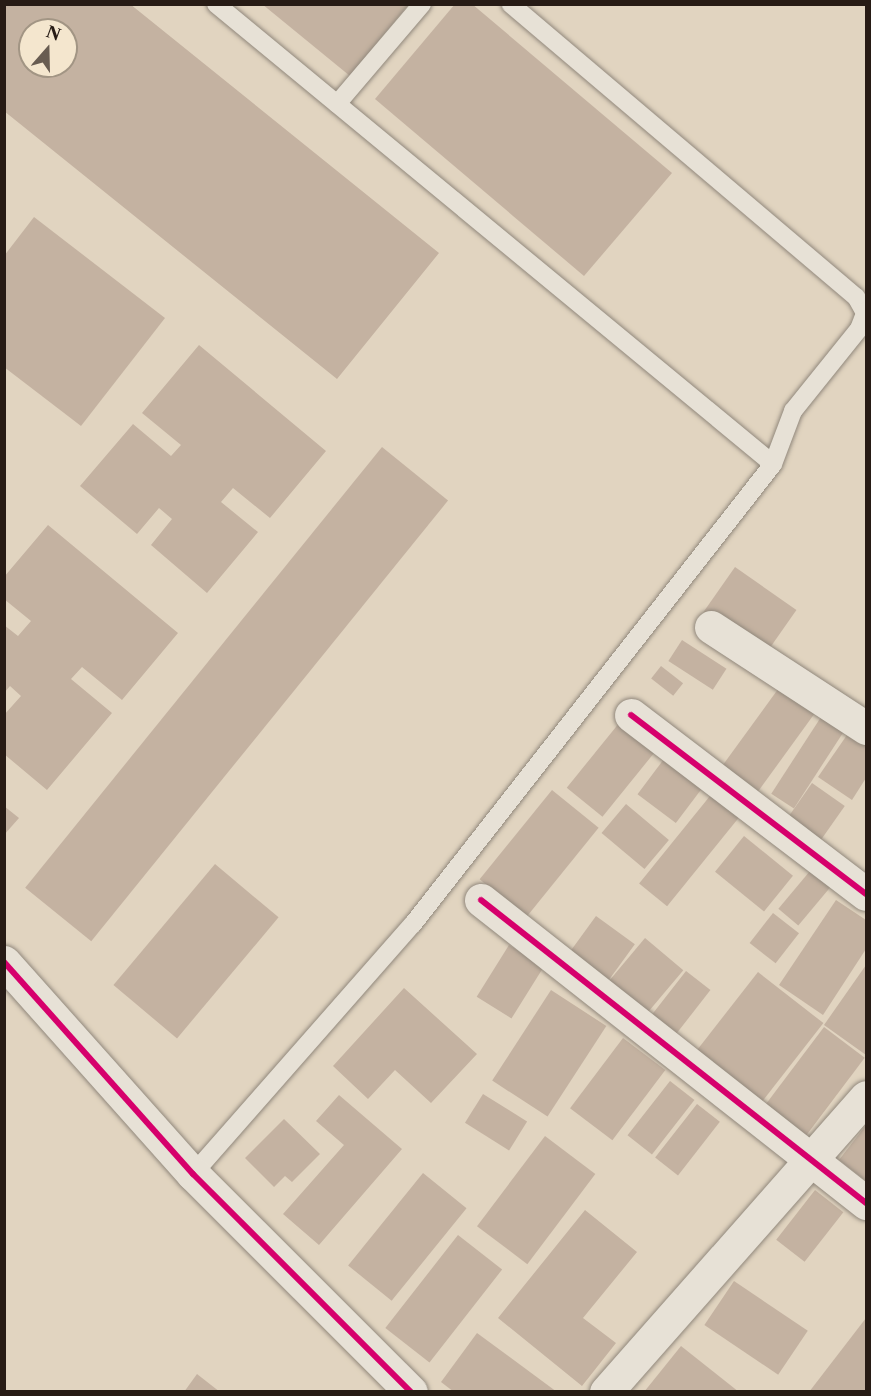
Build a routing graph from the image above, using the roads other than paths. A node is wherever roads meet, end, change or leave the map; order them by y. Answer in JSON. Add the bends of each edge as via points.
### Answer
{"nodes":[{"id":1,"x":216,"y":4,"type":"edge"},
{"id":2,"x":422,"y":4,"type":"edge"},
{"id":3,"x":510,"y":4,"type":"edge"},
{"id":4,"x":337,"y":105,"type":"junction"},
{"id":5,"x":773,"y":464,"type":"junction"},
{"id":6,"x":711,"y":627,"type":"dead end"},
{"id":7,"x":631,"y":715,"type":"dead end"},
{"id":8,"x":867,"y":728,"type":"edge"},
{"id":9,"x":867,"y":894,"type":"edge"},
{"id":10,"x":481,"y":900,"type":"dead end"},
{"id":11,"x":4,"y":962,"type":"edge"},
{"id":12,"x":867,"y":1097,"type":"edge"},
{"id":13,"x":811,"y":1162,"type":"junction"},
{"id":14,"x":193,"y":1174,"type":"junction"},
{"id":15,"x":867,"y":1203,"type":"edge"},
{"id":16,"x":411,"y":1392,"type":"edge"},
{"id":17,"x":606,"y":1392,"type":"edge"}],
"edges":[{"from":1,"to":4,"type":"lane"},
{"from":2,"to":4,"type":"lane"},
{"from":3,"to":5,"type":"lane","via":[[856,297],[865,313],[859,328],[793,411]]},
{"from":4,"to":5,"type":"lane"},
{"from":5,"to":14,"type":"lane","via":[[413,924]]},
{"from":6,"to":8,"type":"street"},
{"from":7,"to":9,"type":"street"},
{"from":10,"to":13,"type":"street"},
{"from":11,"to":14,"type":"street"},
{"from":12,"to":13,"type":"street"},
{"from":13,"to":15,"type":"street"},
{"from":13,"to":17,"type":"street"},
{"from":14,"to":16,"type":"street"}]}
